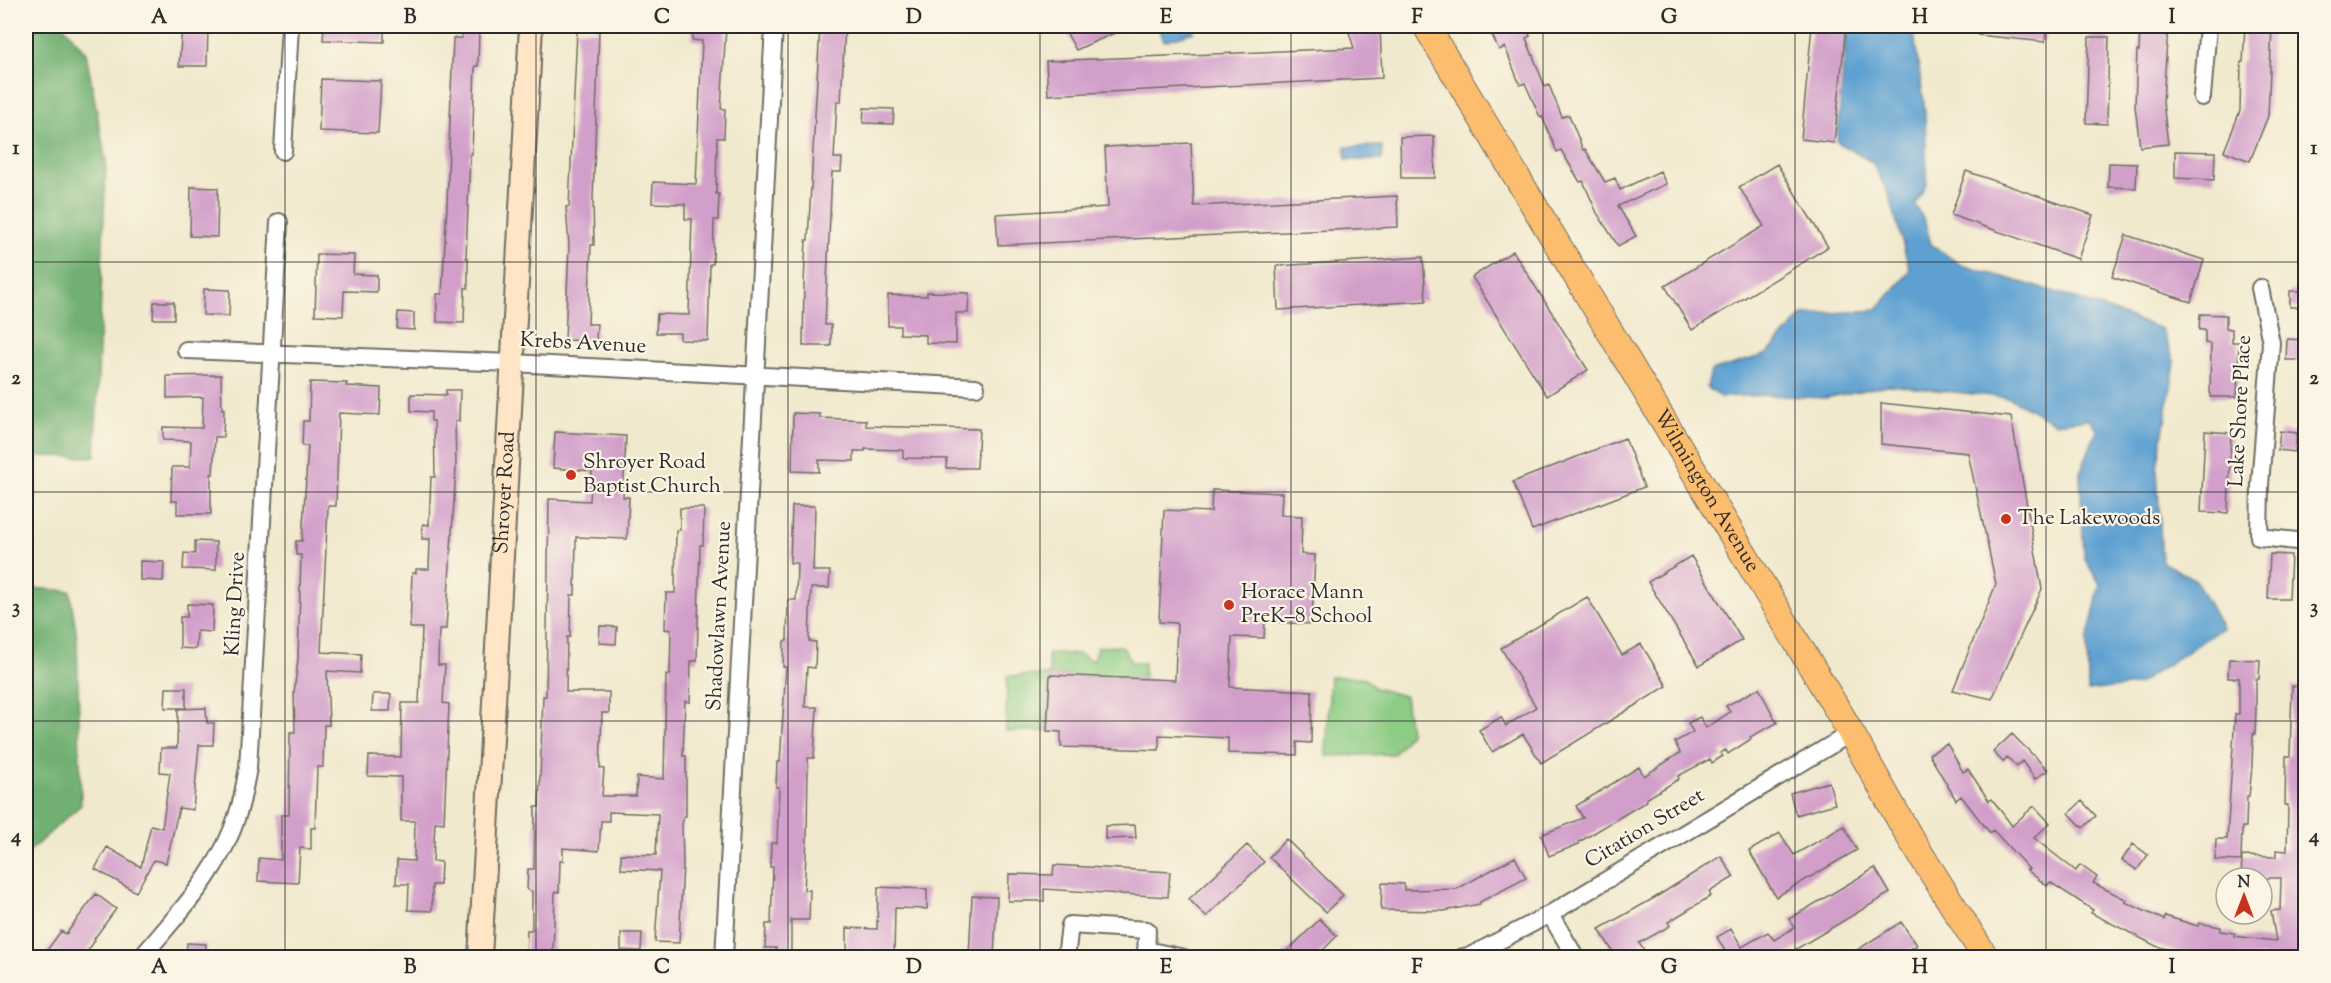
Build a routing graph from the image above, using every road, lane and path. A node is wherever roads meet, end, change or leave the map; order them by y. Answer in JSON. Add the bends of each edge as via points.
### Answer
{"nodes":[{"id":1,"x":290,"y":26,"type":"edge"},
{"id":2,"x":531,"y":26,"type":"edge"},
{"id":3,"x":774,"y":26,"type":"edge"},
{"id":4,"x":1426,"y":26,"type":"edge"},
{"id":5,"x":2208,"y":26,"type":"edge"},
{"id":6,"x":2202,"y":97,"type":"dead end"},
{"id":7,"x":283,"y":151,"type":"dead end"},
{"id":8,"x":279,"y":222,"type":"dead end"},
{"id":9,"x":2259,"y":288,"type":"dead end"},
{"id":10,"x":186,"y":350,"type":"dead end"},
{"id":11,"x":273,"y":352,"type":"junction"},
{"id":12,"x":512,"y":363,"type":"junction"},
{"id":13,"x":755,"y":374,"type":"junction"},
{"id":14,"x":976,"y":387,"type":"dead end"},
{"id":15,"x":2306,"y":542,"type":"edge"},
{"id":16,"x":1851,"y":733,"type":"junction"},
{"id":17,"x":1551,"y":914,"type":"junction"},
{"id":18,"x":1146,"y":954,"type":"edge"},
{"id":19,"x":141,"y":957,"type":"edge"},
{"id":20,"x":480,"y":957,"type":"edge"},
{"id":21,"x":724,"y":957,"type":"edge"},
{"id":22,"x":1066,"y":957,"type":"edge"},
{"id":23,"x":1184,"y":957,"type":"edge"},
{"id":24,"x":1460,"y":957,"type":"edge"},
{"id":25,"x":1576,"y":957,"type":"edge"},
{"id":26,"x":1986,"y":957,"type":"edge"}],
"edges":[{"from":1,"to":7,"type":"street"},
{"from":2,"to":12,"type":"main road","name":"Shroyer Road"},
{"from":3,"to":13,"type":"street","name":"Shadowlawn Avenue"},
{"from":4,"to":16,"type":"main road","name":"Wilmington Avenue"},
{"from":5,"to":6,"type":"street"},
{"from":8,"to":11,"type":"street","name":"Kling Drive"},
{"from":9,"to":15,"type":"street","name":"Lake Shore Place","via":[[2271,343],[2259,537]]},
{"from":10,"to":11,"type":"street","name":"Krebs Avenue"},
{"from":11,"to":12,"type":"street","name":"Krebs Avenue"},
{"from":11,"to":19,"type":"street","name":"Kling Drive","via":[[248,768],[227,842],[196,894]]},
{"from":12,"to":13,"type":"street","name":"Krebs Avenue"},
{"from":12,"to":20,"type":"main road","name":"Shroyer Road"},
{"from":13,"to":14,"type":"street","name":"Krebs Avenue"},
{"from":13,"to":21,"type":"street","name":"Shadowlawn Avenue"},
{"from":16,"to":17,"type":"street","name":"Citation Street"},
{"from":16,"to":26,"type":"main road","name":"Wilmington Avenue","via":[[1909,836]]},
{"from":17,"to":24,"type":"street","name":"Citation Street","via":[[1482,950]]},
{"from":17,"to":25,"type":"street"},
{"from":18,"to":22,"type":"street","via":[[1147,930],[1070,925]]},
{"from":18,"to":23,"type":"street"}]}
